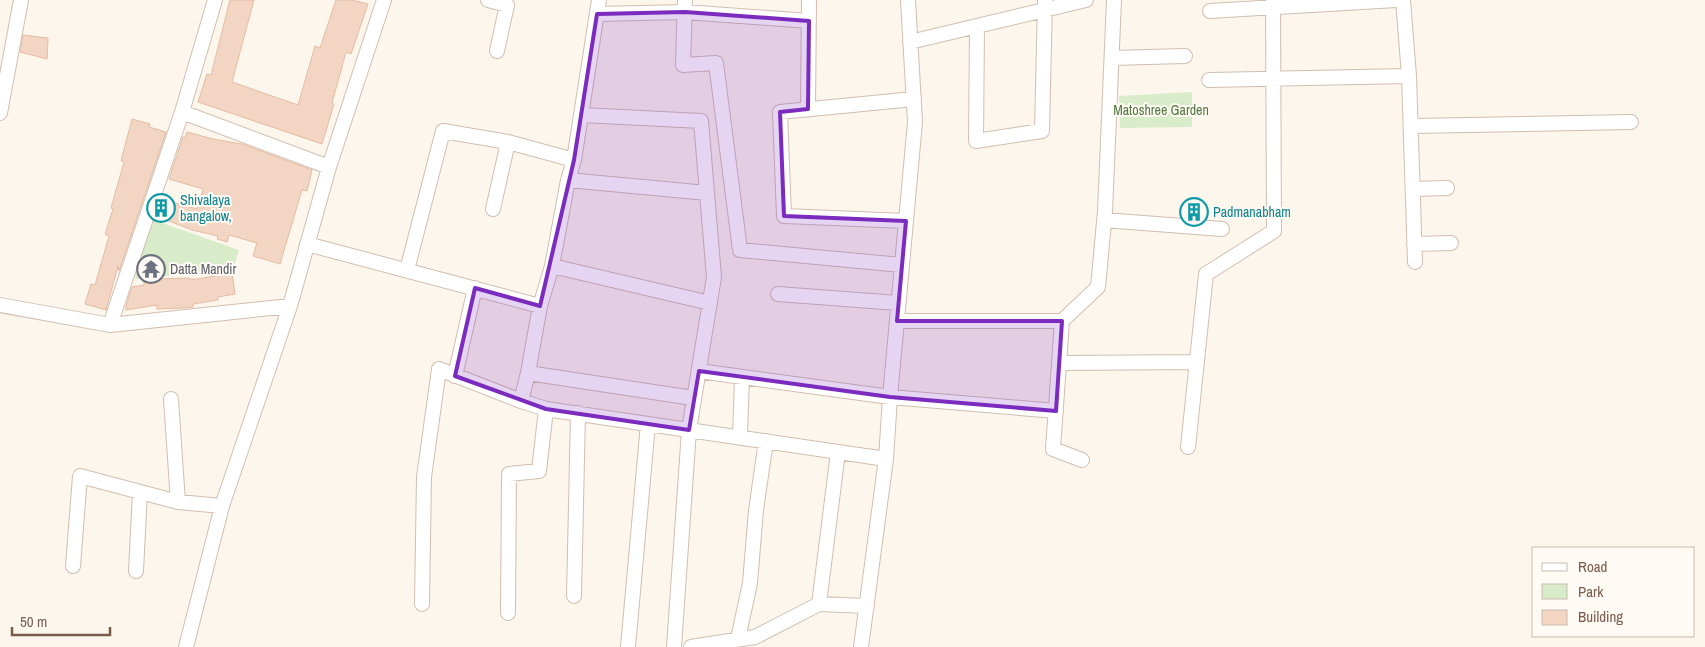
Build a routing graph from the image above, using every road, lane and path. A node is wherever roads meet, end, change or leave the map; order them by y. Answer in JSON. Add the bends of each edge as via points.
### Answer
{"nodes":[{"id":1,"x":21,"y":0,"type":"edge"},
{"id":2,"x":215,"y":0,"type":"edge"},
{"id":3,"x":384,"y":0,"type":"edge"},
{"id":4,"x":488,"y":0,"type":"edge"},
{"id":5,"x":809,"y":0,"type":"edge"},
{"id":6,"x":908,"y":0,"type":"edge"},
{"id":7,"x":1086,"y":0,"type":"edge"},
{"id":8,"x":1114,"y":0,"type":"edge"},
{"id":9,"x":1396,"y":0,"type":"edge"},
{"id":10,"x":1403,"y":0,"type":"edge"},
{"id":11,"x":1273,"y":4,"type":"edge"},
{"id":12,"x":1045,"y":5,"type":"edge"},
{"id":13,"x":685,"y":6,"type":"edge"},
{"id":14,"x":598,"y":7,"type":"edge"},
{"id":15,"x":1210,"y":11,"type":"dead end"},
{"id":16,"x":809,"y":21,"type":"junction"},
{"id":17,"x":978,"y":26,"type":"junction"},
{"id":18,"x":910,"y":42,"type":"junction"},
{"id":19,"x":497,"y":51,"type":"dead end"},
{"id":20,"x":1185,"y":56,"type":"dead end"},
{"id":21,"x":1112,"y":58,"type":"junction"},
{"id":22,"x":1409,"y":76,"type":"junction"},
{"id":23,"x":1273,"y":78,"type":"junction"},
{"id":24,"x":1209,"y":80,"type":"dead end"},
{"id":25,"x":914,"y":99,"type":"junction"},
{"id":26,"x":808,"y":109,"type":"junction"},
{"id":27,"x":182,"y":112,"type":"junction"},
{"id":28,"x":0,"y":113,"type":"edge"},
{"id":29,"x":582,"y":115,"type":"junction"},
{"id":30,"x":1631,"y":122,"type":"dead end"},
{"id":31,"x":1411,"y":126,"type":"junction"},
{"id":32,"x":508,"y":142,"type":"junction"},
{"id":33,"x":574,"y":160,"type":"junction"},
{"id":34,"x":329,"y":166,"type":"junction"},
{"id":35,"x":568,"y":180,"type":"junction"},
{"id":36,"x":1447,"y":188,"type":"dead end"},
{"id":37,"x":1413,"y":189,"type":"junction"},
{"id":38,"x":707,"y":194,"type":"junction"},
{"id":39,"x":494,"y":209,"type":"dead end"},
{"id":40,"x":1104,"y":220,"type":"junction"},
{"id":41,"x":906,"y":221,"type":"junction"},
{"id":42,"x":1222,"y":229,"type":"dead end"},
{"id":43,"x":1451,"y":243,"type":"dead end"},
{"id":44,"x":307,"y":244,"type":"junction"},
{"id":45,"x":1414,"y":244,"type":"junction"},
{"id":46,"x":1415,"y":262,"type":"dead end"},
{"id":47,"x":902,"y":265,"type":"junction"},
{"id":48,"x":552,"y":266,"type":"junction"},
{"id":49,"x":408,"y":270,"type":"junction"},
{"id":50,"x":475,"y":288,"type":"junction"},
{"id":51,"x":778,"y":294,"type":"dead end"},
{"id":52,"x":710,"y":303,"type":"junction"},
{"id":53,"x":898,"y":303,"type":"junction"},
{"id":54,"x":0,"y":305,"type":"edge"},
{"id":55,"x":290,"y":306,"type":"junction"},
{"id":56,"x":540,"y":306,"type":"junction"},
{"id":57,"x":1062,"y":320,"type":"junction"},
{"id":58,"x":897,"y":321,"type":"junction"},
{"id":59,"x":110,"y":325,"type":"junction"},
{"id":60,"x":1197,"y":362,"type":"junction"},
{"id":61,"x":1059,"y":363,"type":"junction"},
{"id":62,"x":698,"y":371,"type":"junction"},
{"id":63,"x":528,"y":373,"type":"junction"},
{"id":64,"x":455,"y":376,"type":"junction"},
{"id":65,"x":742,"y":377,"type":"junction"},
{"id":66,"x":890,"y":397,"type":"junction"},
{"id":67,"x":693,"y":398,"type":"junction"},
{"id":68,"x":171,"y":399,"type":"dead end"},
{"id":69,"x":521,"y":401,"type":"junction"},
{"id":70,"x":546,"y":409,"type":"junction"},
{"id":71,"x":1056,"y":411,"type":"junction"},
{"id":72,"x":578,"y":413,"type":"junction"},
{"id":73,"x":648,"y":424,"type":"junction"},
{"id":74,"x":689,"y":430,"type":"junction"},
{"id":75,"x":740,"y":437,"type":"junction"},
{"id":76,"x":766,"y":441,"type":"junction"},
{"id":77,"x":1188,"y":448,"type":"dead end"},
{"id":78,"x":838,"y":452,"type":"junction"},
{"id":79,"x":886,"y":459,"type":"junction"},
{"id":80,"x":1082,"y":460,"type":"dead end"},
{"id":81,"x":140,"y":492,"type":"junction"},
{"id":82,"x":178,"y":502,"type":"junction"},
{"id":83,"x":222,"y":506,"type":"junction"},
{"id":84,"x":73,"y":566,"type":"dead end"},
{"id":85,"x":136,"y":572,"type":"dead end"},
{"id":86,"x":574,"y":596,"type":"dead end"},
{"id":87,"x":422,"y":604,"type":"dead end"},
{"id":88,"x":819,"y":604,"type":"junction"},
{"id":89,"x":866,"y":606,"type":"junction"},
{"id":90,"x":508,"y":613,"type":"dead end"},
{"id":91,"x":738,"y":639,"type":"junction"},
{"id":92,"x":186,"y":647,"type":"edge"},
{"id":93,"x":628,"y":647,"type":"edge"},
{"id":94,"x":674,"y":647,"type":"edge"},
{"id":95,"x":691,"y":647,"type":"edge"},
{"id":96,"x":861,"y":647,"type":"edge"}],
"edges":[{"from":1,"to":28,"type":"street"},
{"from":2,"to":27,"type":"street"},
{"from":3,"to":34,"type":"street"},
{"from":4,"to":19,"type":"street","via":[[507,5]]},
{"from":5,"to":16,"type":"street"},
{"from":6,"to":18,"type":"street"},
{"from":7,"to":12,"type":"street"},
{"from":8,"to":21,"type":"street"},
{"from":9,"to":11,"type":"street"},
{"from":10,"to":22,"type":"street"},
{"from":11,"to":15,"type":"street"},
{"from":11,"to":23,"type":"street"},
{"from":12,"to":17,"type":"street"},
{"from":12,"to":17,"type":"street","via":[[1042,131],[976,141]]},
{"from":13,"to":14,"type":"street"},
{"from":13,"to":16,"type":"street"},
{"from":13,"to":47,"type":"street","via":[[683,65],[716,62],[740,250]]},
{"from":14,"to":29,"type":"street"},
{"from":16,"to":26,"type":"street"},
{"from":17,"to":18,"type":"street"},
{"from":18,"to":25,"type":"street"},
{"from":20,"to":21,"type":"street"},
{"from":21,"to":40,"type":"street"},
{"from":22,"to":23,"type":"street"},
{"from":22,"to":31,"type":"street"},
{"from":23,"to":24,"type":"street"},
{"from":23,"to":60,"type":"street","via":[[1274,231],[1206,274]]},
{"from":25,"to":26,"type":"street"},
{"from":25,"to":41,"type":"street","via":[[915,122]]},
{"from":26,"to":41,"type":"street","via":[[780,112],[784,216]]},
{"from":27,"to":34,"type":"street"},
{"from":27,"to":59,"type":"street"},
{"from":29,"to":33,"type":"street"},
{"from":29,"to":38,"type":"street","via":[[700,121]]},
{"from":30,"to":31,"type":"street"},
{"from":31,"to":37,"type":"street"},
{"from":32,"to":33,"type":"street"},
{"from":32,"to":39,"type":"street"},
{"from":32,"to":49,"type":"street","via":[[444,131]]},
{"from":33,"to":35,"type":"street"},
{"from":34,"to":44,"type":"street"},
{"from":35,"to":38,"type":"street"},
{"from":35,"to":48,"type":"street"},
{"from":36,"to":37,"type":"street"},
{"from":37,"to":45,"type":"street"},
{"from":38,"to":52,"type":"street","via":[[714,277]]},
{"from":40,"to":42,"type":"street"},
{"from":40,"to":57,"type":"street","via":[[1098,287]]},
{"from":41,"to":47,"type":"street"},
{"from":43,"to":45,"type":"street"},
{"from":44,"to":49,"type":"street"},
{"from":44,"to":55,"type":"street"},
{"from":45,"to":46,"type":"street"},
{"from":47,"to":53,"type":"street"},
{"from":48,"to":52,"type":"street"},
{"from":48,"to":56,"type":"street"},
{"from":49,"to":50,"type":"street"},
{"from":50,"to":56,"type":"street"},
{"from":50,"to":64,"type":"street"},
{"from":51,"to":53,"type":"street"},
{"from":52,"to":62,"type":"street"},
{"from":53,"to":58,"type":"street"},
{"from":54,"to":59,"type":"street"},
{"from":55,"to":59,"type":"street"},
{"from":55,"to":83,"type":"street"},
{"from":56,"to":63,"type":"street"},
{"from":57,"to":58,"type":"street"},
{"from":57,"to":61,"type":"street"},
{"from":58,"to":66,"type":"street"},
{"from":60,"to":61,"type":"street"},
{"from":60,"to":77,"type":"street"},
{"from":61,"to":71,"type":"street"},
{"from":62,"to":65,"type":"street"},
{"from":62,"to":67,"type":"street"},
{"from":63,"to":67,"type":"street"},
{"from":63,"to":69,"type":"street"},
{"from":64,"to":69,"type":"street"},
{"from":64,"to":87,"type":"street","via":[[439,369],[424,477]]},
{"from":65,"to":66,"type":"street"},
{"from":65,"to":75,"type":"street"},
{"from":66,"to":71,"type":"street"},
{"from":66,"to":79,"type":"street"},
{"from":67,"to":74,"type":"street"},
{"from":68,"to":82,"type":"street"},
{"from":69,"to":70,"type":"street"},
{"from":70,"to":72,"type":"street"},
{"from":70,"to":90,"type":"street","via":[[539,471],[509,474]]},
{"from":71,"to":80,"type":"street","via":[[1053,449]]},
{"from":72,"to":73,"type":"street"},
{"from":72,"to":86,"type":"street"},
{"from":73,"to":74,"type":"street"},
{"from":73,"to":93,"type":"street"},
{"from":74,"to":75,"type":"street"},
{"from":74,"to":94,"type":"street"},
{"from":75,"to":76,"type":"street"},
{"from":76,"to":78,"type":"street"},
{"from":76,"to":91,"type":"street","via":[[750,583]]},
{"from":78,"to":79,"type":"street"},
{"from":78,"to":88,"type":"street"},
{"from":79,"to":89,"type":"street"},
{"from":81,"to":82,"type":"street"},
{"from":81,"to":84,"type":"street","via":[[80,476]]},
{"from":81,"to":85,"type":"street"},
{"from":82,"to":83,"type":"street"},
{"from":83,"to":92,"type":"street"},
{"from":88,"to":89,"type":"street"},
{"from":88,"to":91,"type":"street","via":[[755,637]]},
{"from":89,"to":96,"type":"street"},
{"from":91,"to":95,"type":"street"}]}
